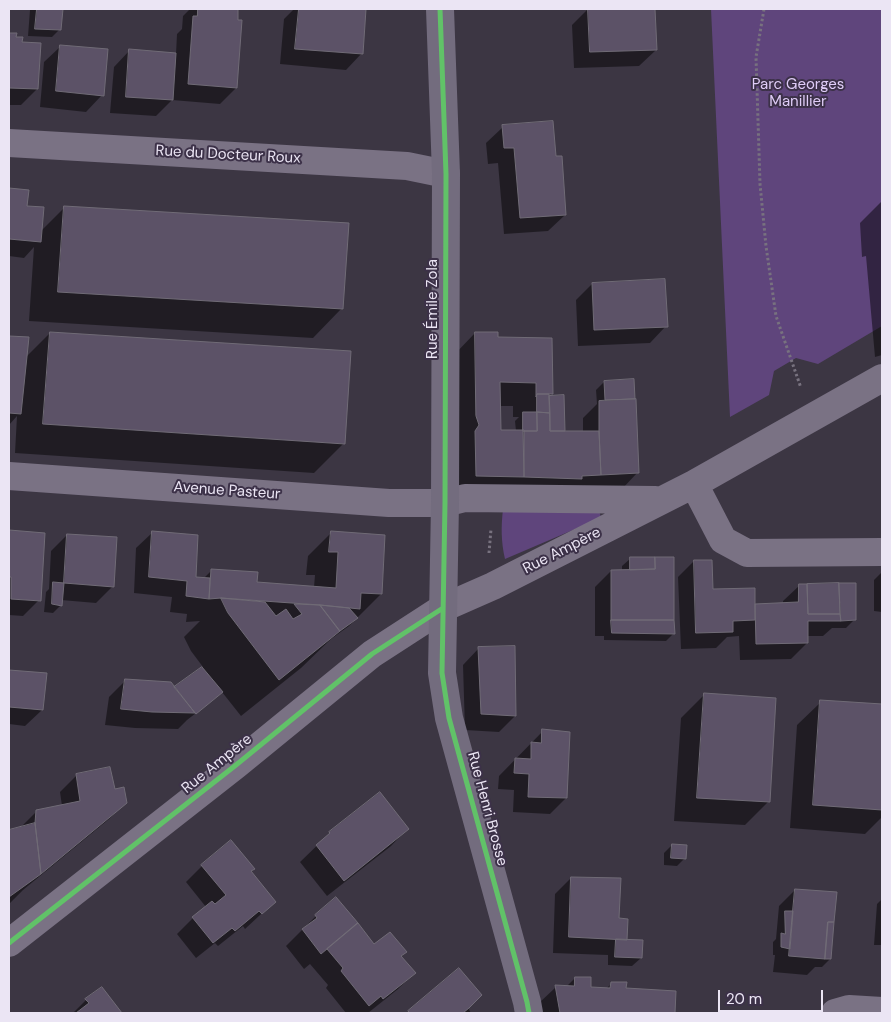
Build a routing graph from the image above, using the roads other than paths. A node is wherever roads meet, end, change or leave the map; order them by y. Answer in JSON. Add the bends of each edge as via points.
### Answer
{"nodes":[{"id":1,"x":440,"y":9,"type":"edge"},
{"id":2,"x":9,"y":143,"type":"edge"},
{"id":3,"x":446,"y":174,"type":"junction"},
{"id":4,"x":882,"y":378,"type":"edge"},
{"id":5,"x":9,"y":476,"type":"edge"},
{"id":6,"x":694,"y":484,"type":"junction"},
{"id":7,"x":662,"y":500,"type":"junction"},
{"id":8,"x":445,"y":503,"type":"junction"},
{"id":9,"x":882,"y":552,"type":"edge"},
{"id":10,"x":443,"y":608,"type":"junction"},
{"id":11,"x":9,"y":943,"type":"edge"},
{"id":12,"x":882,"y":1011,"type":"edge"},
{"id":13,"x":529,"y":1013,"type":"edge"},
{"id":14,"x":835,"y":1013,"type":"edge"}],
"edges":[{"from":1,"to":3,"type":"street","name":"Rue Émile Zola"},
{"from":2,"to":3,"type":"street","name":"Rue du Docteur Roux","via":[[407,166]]},
{"from":3,"to":8,"type":"street","name":"Rue Émile Zola"},
{"from":4,"to":6,"type":"street","name":"Rue Ampère"},
{"from":5,"to":8,"type":"street","name":"Avenue Pasteur","via":[[389,503]]},
{"from":6,"to":7,"type":"street","name":"Rue Ampère"},
{"from":6,"to":9,"type":"street","via":[[723,540],[747,553]]},
{"from":7,"to":8,"type":"street","name":"Rue Ampère","via":[[465,498]]},
{"from":7,"to":10,"type":"street","name":"Rue Ampère"},
{"from":8,"to":10,"type":"street","name":"Rue Émile Zola"},
{"from":10,"to":11,"type":"street","name":"Rue Ampère","via":[[372,654]]},
{"from":10,"to":13,"type":"street","name":"Rue Henri Brosse","via":[[442,673],[449,718]]},
{"from":12,"to":14,"type":"street","via":[[849,1009]]}]}
